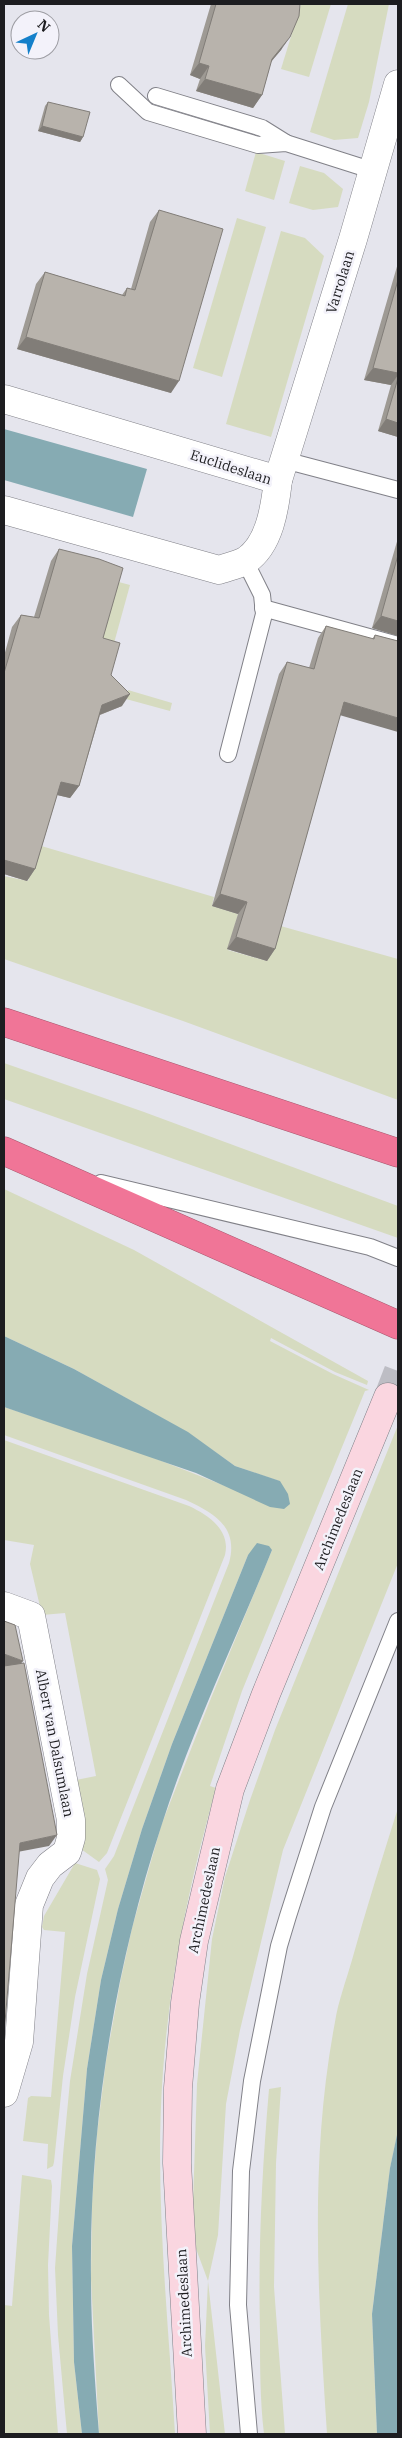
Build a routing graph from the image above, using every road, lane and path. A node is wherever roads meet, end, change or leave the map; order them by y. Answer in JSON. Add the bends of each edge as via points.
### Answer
{"nodes":[{"id":1,"x":398,"y":84,"type":"edge"},
{"id":2,"x":119,"y":85,"type":"dead end"},
{"id":3,"x":156,"y":96,"type":"dead end"},
{"id":4,"x":286,"y":143,"type":"junction"},
{"id":5,"x":374,"y":171,"type":"junction"},
{"id":6,"x":4,"y":399,"type":"edge"},
{"id":7,"x":281,"y":470,"type":"junction"},
{"id":8,"x":398,"y":490,"type":"edge"},
{"id":9,"x":4,"y":510,"type":"edge"},
{"id":10,"x":245,"y":560,"type":"junction"},
{"id":11,"x":264,"y":608,"type":"junction"},
{"id":12,"x":398,"y":645,"type":"edge"},
{"id":13,"x":228,"y":754,"type":"dead end"},
{"id":14,"x":4,"y":1022,"type":"edge"},
{"id":15,"x":4,"y":1151,"type":"edge"},
{"id":16,"x":398,"y":1153,"type":"edge"},
{"id":17,"x":52,"y":1171,"type":"junction"},
{"id":18,"x":398,"y":1258,"type":"edge"},
{"id":19,"x":398,"y":1326,"type":"edge"},
{"id":20,"x":388,"y":1397,"type":"tunnel mouth"},
{"id":21,"x":4,"y":1606,"type":"edge"},
{"id":22,"x":398,"y":1620,"type":"edge"},
{"id":23,"x":4,"y":2093,"type":"edge"},
{"id":24,"x":192,"y":2434,"type":"edge"},
{"id":25,"x":249,"y":2434,"type":"edge"}],
"edges":[{"from":1,"to":5,"type":"street","name":"Varrolaan"},
{"from":2,"to":4,"type":"lane","via":[[148,112],[258,145]]},
{"from":3,"to":4,"type":"lane","via":[[262,128]]},
{"from":4,"to":5,"type":"lane"},
{"from":5,"to":7,"type":"street","name":"Varrolaan"},
{"from":6,"to":7,"type":"street","name":"Euclideslaan"},
{"from":7,"to":8,"type":"lane"},
{"from":7,"to":10,"type":"street","name":"Euclideslaan","via":[[274,512],[262,543]]},
{"from":9,"to":10,"type":"street","name":"Euclideslaan","via":[[219,570]]},
{"from":10,"to":11,"type":"lane","via":[[262,595]]},
{"from":11,"to":12,"type":"lane"},
{"from":11,"to":13,"type":"lane"},
{"from":14,"to":16,"type":"highway"},
{"from":15,"to":17,"type":"highway"},
{"from":17,"to":18,"type":"lane","via":[[370,1247]]},
{"from":17,"to":19,"type":"highway"},
{"from":20,"to":24,"type":"main road","name":"Archimedeslaan","via":[[230,1789],[194,1941],[178,2088],[177,2163]]},
{"from":21,"to":23,"type":"street","name":"Albert van Dalsumlaan","via":[[31,1616],[71,1820],[71,1838],[67,1852],[40,1878],[29,1905],[19,2042]]},
{"from":22,"to":25,"type":"lane","via":[[323,1807],[291,1906],[279,1946],[252,2081],[241,2171],[238,2305]]}]}
